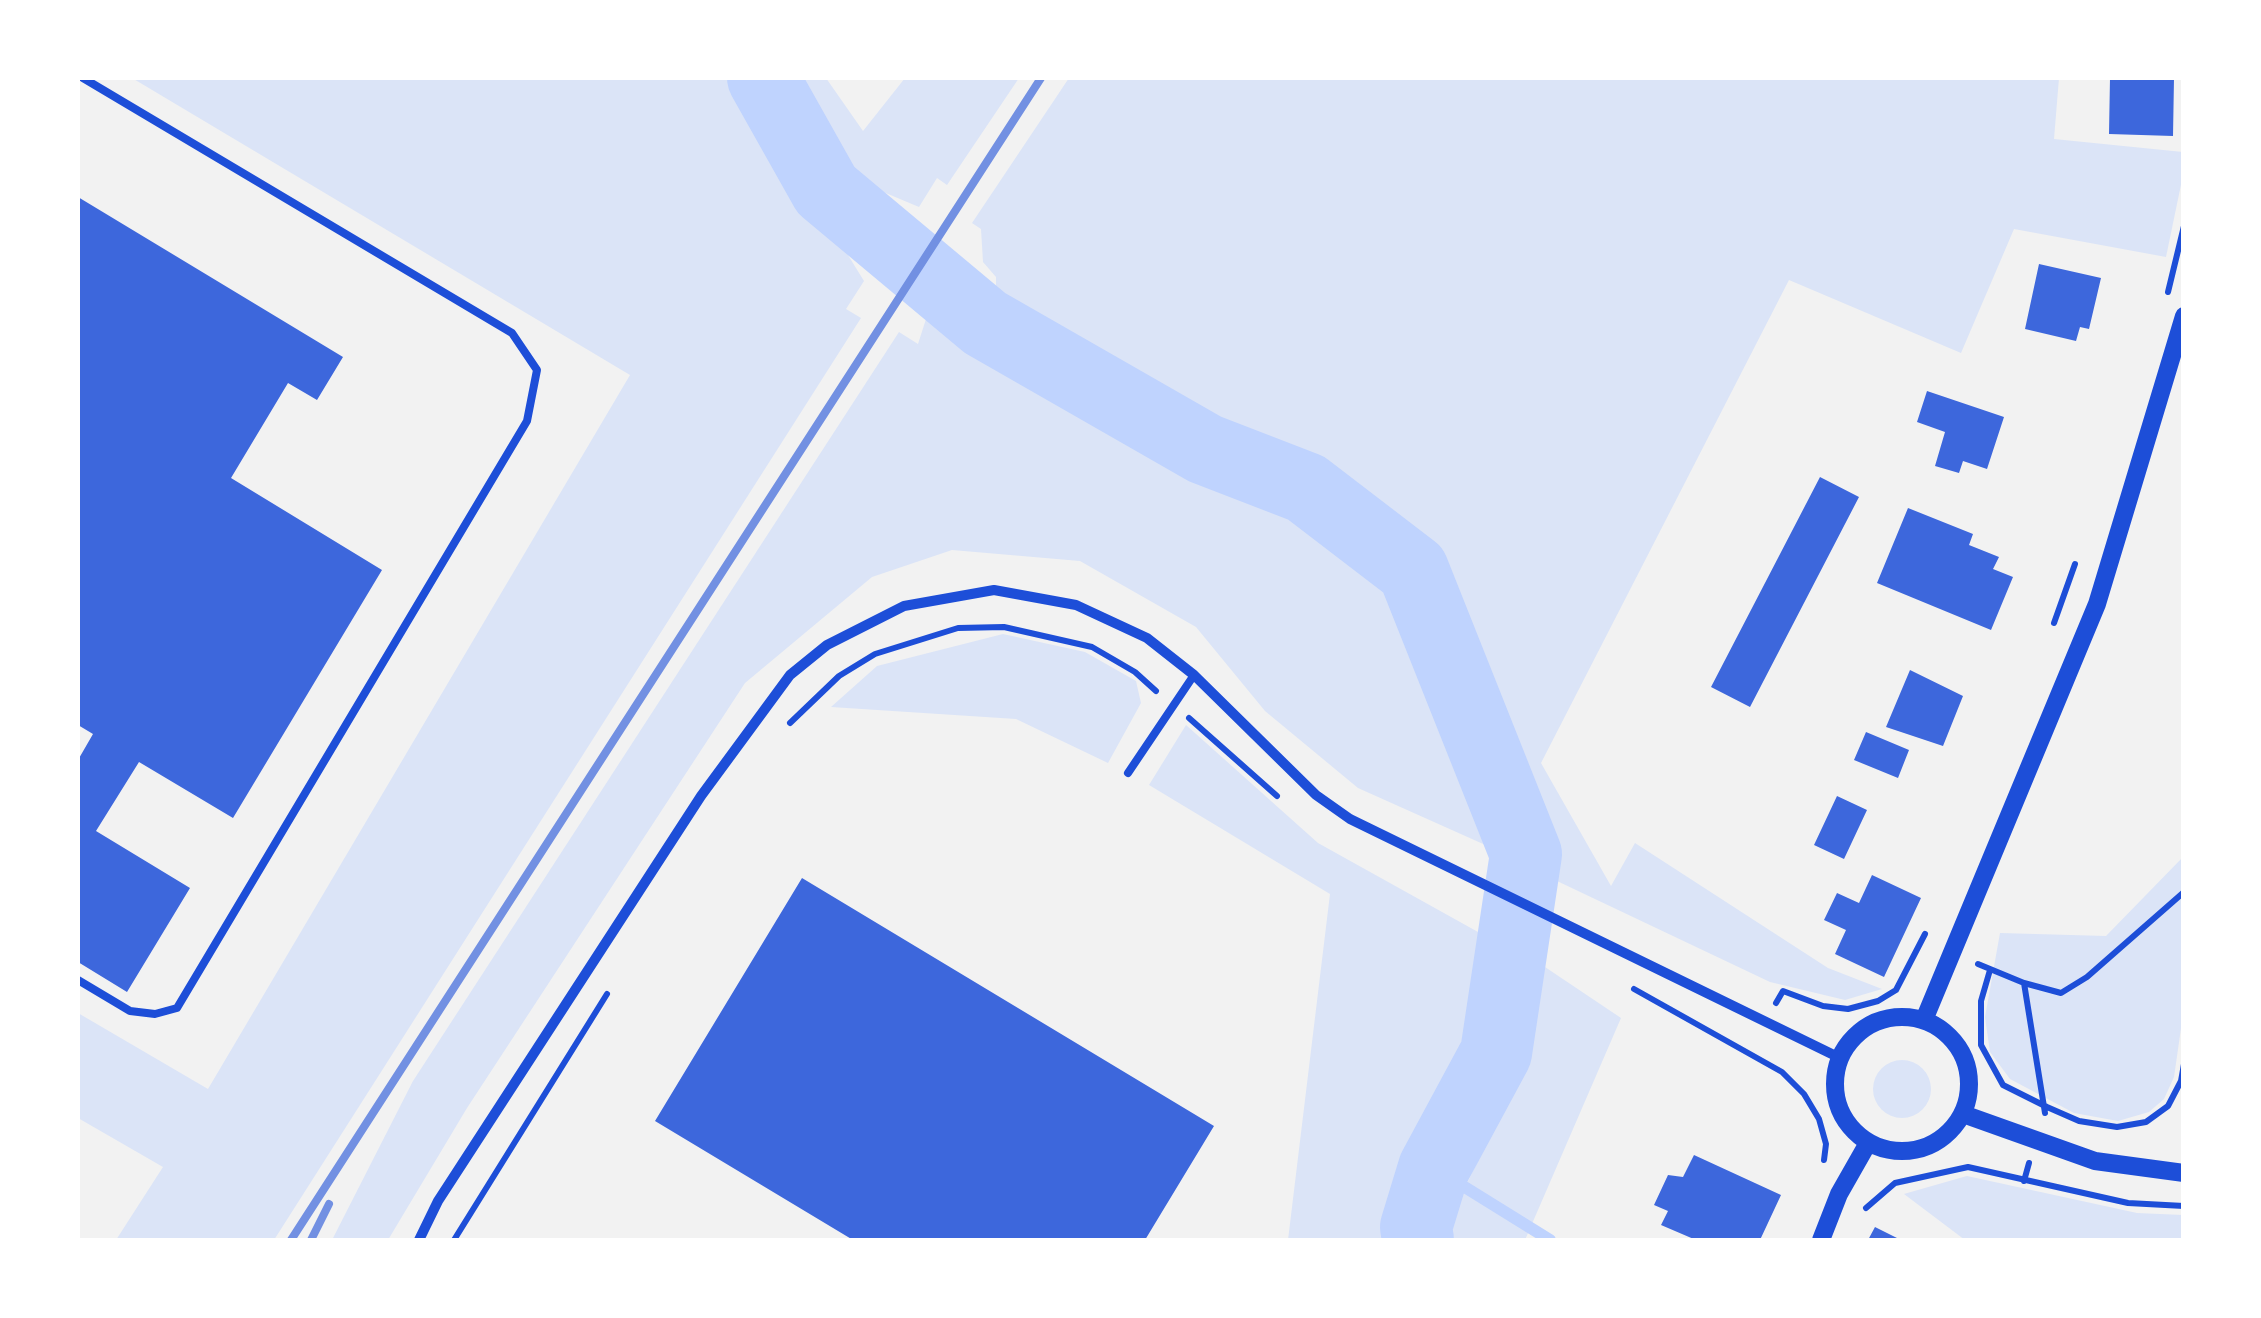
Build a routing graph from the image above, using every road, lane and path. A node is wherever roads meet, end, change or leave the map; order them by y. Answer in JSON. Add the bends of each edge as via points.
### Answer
{"nodes":[{"id":1,"x":82,"y":78,"type":"edge"},
{"id":2,"x":2184,"y":226,"type":"edge"},
{"id":3,"x":2164,"y":307,"type":"dead end"},
{"id":4,"x":2184,"y":316,"type":"edge"},
{"id":5,"x":2078,"y":558,"type":"dead end"},
{"id":6,"x":2052,"y":629,"type":"dead end"},
{"id":7,"x":1194,"y":675,"type":"junction"},
{"id":8,"x":1174,"y":704,"type":"junction"},
{"id":9,"x":781,"y":734,"type":"dead end"},
{"id":10,"x":1128,"y":773,"type":"dead end"},
{"id":11,"x":2184,"y":892,"type":"edge"},
{"id":12,"x":1931,"y":922,"type":"dead end"},
{"id":13,"x":617,"y":977,"type":"dead end"},
{"id":14,"x":78,"y":980,"type":"edge"},
{"id":15,"x":2024,"y":983,"type":"junction"},
{"id":16,"x":1631,"y":988,"type":"dead end"},
{"id":17,"x":1783,"y":991,"type":"dead end"},
{"id":18,"x":1924,"y":1020,"type":"junction"},
{"id":19,"x":1840,"y":1058,"type":"junction"},
{"id":20,"x":2184,"y":1064,"type":"edge"},
{"id":21,"x":2047,"y":1107,"type":"junction"},
{"id":22,"x":1963,"y":1114,"type":"junction"},
{"id":23,"x":1868,"y":1142,"type":"junction"},
{"id":24,"x":1824,"y":1165,"type":"dead end"},
{"id":25,"x":2184,"y":1173,"type":"edge"},
{"id":26,"x":2184,"y":1206,"type":"edge"},
{"id":27,"x":1859,"y":1222,"type":"dead end"},
{"id":28,"x":419,"y":1240,"type":"edge"},
{"id":29,"x":454,"y":1240,"type":"edge"},
{"id":30,"x":1821,"y":1240,"type":"edge"}],
"edges":[{"from":1,"to":14,"type":"lane","via":[[512,334],[537,370],[527,421],[177,1008],[130,1011]]},
{"from":2,"to":3,"type":"path"},
{"from":4,"to":18,"type":"street","via":[[2097,604]]},
{"from":5,"to":6,"type":"path"},
{"from":7,"to":8,"type":"lane"},
{"from":7,"to":19,"type":"street","via":[[1316,795],[1350,819]]},
{"from":7,"to":28,"type":"street","via":[[1147,638],[1076,605],[994,590],[904,606],[827,644],[790,675],[701,796]]},
{"from":8,"to":9,"type":"path","via":[[1092,647],[1004,627],[958,628],[875,654],[840,676]]},
{"from":8,"to":10,"type":"lane"},
{"from":11,"to":15,"type":"path","via":[[2061,993]]},
{"from":12,"to":17,"type":"path","via":[[1896,990],[1878,1001],[1835,1008]]},
{"from":13,"to":29,"type":"path"},
{"from":15,"to":21,"type":"path"},
{"from":15,"to":21,"type":"path","via":[[1990,970],[1979,1013],[1981,1046],[2003,1085]]},
{"from":16,"to":24,"type":"path","via":[[1782,1072],[1819,1119]]},
{"from":18,"to":19,"type":"street","via":[[1884,1018],[1850,1040]]},
{"from":18,"to":22,"type":"street","via":[[1952,1039],[1969,1069]]},
{"from":19,"to":23,"type":"street","via":[[1835,1096],[1853,1131]]},
{"from":20,"to":21,"type":"path","via":[[2168,1106],[2146,1122],[2118,1127]]},
{"from":22,"to":23,"type":"street","via":[[1932,1145],[1889,1150]]},
{"from":22,"to":25,"type":"street","via":[[2095,1161]]},
{"from":23,"to":30,"type":"street"},
{"from":26,"to":27,"type":"path","via":[[2128,1203],[1968,1166],[1895,1183]]}]}
